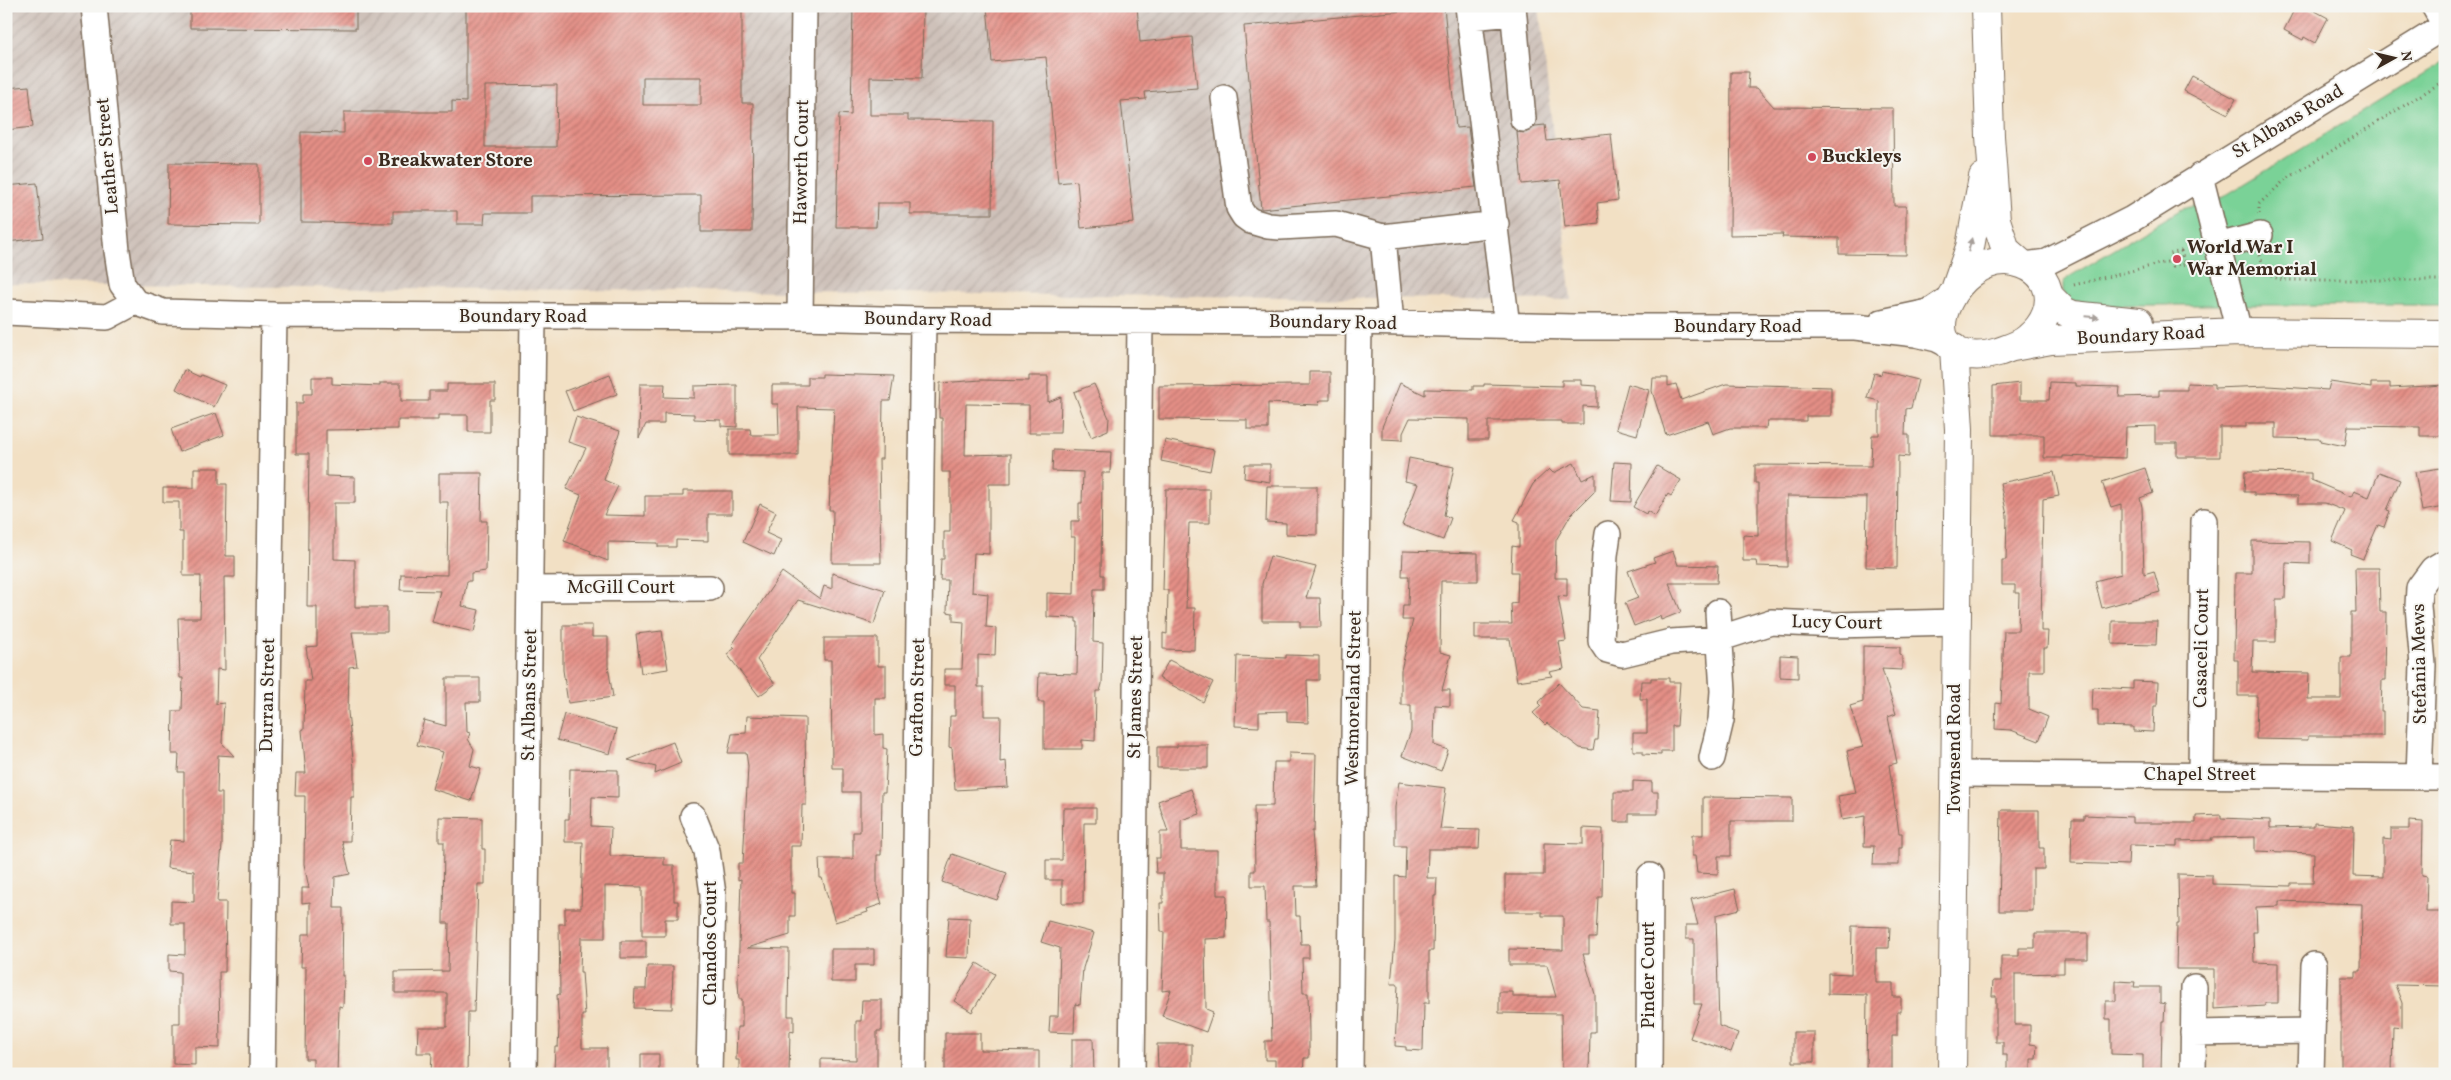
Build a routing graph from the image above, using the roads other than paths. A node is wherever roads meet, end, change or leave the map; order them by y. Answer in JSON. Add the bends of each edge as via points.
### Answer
{"nodes":[{"id":1,"x":94,"y":6,"type":"edge"},
{"id":2,"x":804,"y":6,"type":"edge"},
{"id":3,"x":1986,"y":6,"type":"edge"},
{"id":4,"x":2434,"y":6,"type":"edge"},
{"id":5,"x":1513,"y":10,"type":"edge"},
{"id":6,"x":1469,"y":12,"type":"edge"},
{"id":7,"x":2445,"y":26,"type":"edge"},
{"id":8,"x":1224,"y":98,"type":"dead end"},
{"id":9,"x":1523,"y":119,"type":"dead end"},
{"id":10,"x":1990,"y":136,"type":"junction"},
{"id":11,"x":2200,"y":176,"type":"junction"},
{"id":12,"x":2132,"y":219,"type":"junction"},
{"id":13,"x":1496,"y":224,"type":"junction"},
{"id":14,"x":2260,"y":234,"type":"road end"},
{"id":15,"x":1383,"y":237,"type":"junction"},
{"id":16,"x":2217,"y":246,"type":"junction"},
{"id":17,"x":2023,"y":264,"type":"junction"},
{"id":18,"x":2057,"y":292,"type":"junction"},
{"id":19,"x":1952,"y":294,"type":"junction"},
{"id":20,"x":135,"y":302,"type":"junction"},
{"id":21,"x":6,"y":312,"type":"edge"},
{"id":22,"x":274,"y":316,"type":"junction"},
{"id":23,"x":533,"y":317,"type":"junction"},
{"id":24,"x":800,"y":317,"type":"junction"},
{"id":25,"x":922,"y":320,"type":"junction"},
{"id":26,"x":1140,"y":321,"type":"junction"},
{"id":27,"x":1359,"y":322,"type":"junction"},
{"id":28,"x":1392,"y":323,"type":"junction"},
{"id":29,"x":1507,"y":326,"type":"junction"},
{"id":30,"x":1855,"y":326,"type":"junction"},
{"id":31,"x":2239,"y":332,"type":"junction"},
{"id":32,"x":2445,"y":334,"type":"edge"},
{"id":33,"x":1952,"y":347,"type":"junction"},
{"id":34,"x":2007,"y":349,"type":"junction"},
{"id":35,"x":1959,"y":424,"type":"junction"},
{"id":36,"x":2204,"y":520,"type":"dead end"},
{"id":37,"x":1608,"y":534,"type":"dead end"},
{"id":38,"x":2445,"y":562,"type":"edge"},
{"id":39,"x":531,"y":588,"type":"junction"},
{"id":40,"x":710,"y":588,"type":"dead end"},
{"id":41,"x":1718,"y":612,"type":"dead end"},
{"id":42,"x":1956,"y":622,"type":"junction"},
{"id":43,"x":1721,"y":638,"type":"junction"},
{"id":44,"x":1712,"y":758,"type":"dead end"},
{"id":45,"x":1956,"y":774,"type":"junction"},
{"id":46,"x":2200,"y":775,"type":"junction"},
{"id":47,"x":2419,"y":777,"type":"junction"},
{"id":48,"x":2445,"y":777,"type":"edge"},
{"id":49,"x":693,"y":816,"type":"dead end"},
{"id":50,"x":1650,"y":876,"type":"dead end"},
{"id":51,"x":2314,"y":965,"type":"dead end"},
{"id":52,"x":2194,"y":988,"type":"dead end"},
{"id":53,"x":2312,"y":1031,"type":"junction"},
{"id":54,"x":2193,"y":1033,"type":"junction"},
{"id":55,"x":262,"y":1074,"type":"edge"},
{"id":56,"x":524,"y":1074,"type":"edge"},
{"id":57,"x":709,"y":1074,"type":"edge"},
{"id":58,"x":913,"y":1074,"type":"edge"},
{"id":59,"x":1132,"y":1074,"type":"edge"},
{"id":60,"x":1350,"y":1074,"type":"edge"},
{"id":61,"x":1649,"y":1074,"type":"edge"},
{"id":62,"x":1952,"y":1074,"type":"edge"},
{"id":63,"x":2193,"y":1074,"type":"edge"},
{"id":64,"x":2311,"y":1074,"type":"edge"}],
"edges":[{"from":1,"to":20,"type":"street","name":"Leather Street","via":[[117,251],[122,284]]},
{"from":2,"to":24,"type":"street","name":"Haworth Court"},
{"from":3,"to":10,"type":"main road"},
{"from":4,"to":7,"type":"street"},
{"from":5,"to":6,"type":"street"},
{"from":5,"to":9,"type":"street"},
{"from":6,"to":13,"type":"street"},
{"from":7,"to":11,"type":"street","name":"St Albans Road"},
{"from":8,"to":15,"type":"street","via":[[1239,208],[1244,216],[1251,222],[1280,228],[1336,224]]},
{"from":10,"to":17,"type":"main road","via":[[1998,231],[2006,250]]},
{"from":19,"to":10,"type":"main road","one_way":true,"via":[[1963,271],[1973,234]]},
{"from":11,"to":12,"type":"street","name":"St Albans Road"},
{"from":11,"to":16,"type":"street"},
{"from":12,"to":17,"type":"street","name":"St Albans Road","via":[[2047,262]]},
{"from":12,"to":18,"type":"street","name":"St Albans Road","via":[[2058,277]]},
{"from":13,"to":15,"type":"street"},
{"from":13,"to":29,"type":"street"},
{"from":14,"to":16,"type":"street"},
{"from":15,"to":28,"type":"street"},
{"from":16,"to":31,"type":"street"},
{"from":17,"to":18,"type":"main road","via":[[2038,273]]},
{"from":17,"to":19,"type":"main road","via":[[2005,261],[1985,266],[1967,276]]},
{"from":18,"to":31,"type":"main road","name":"Boundary Road","one_way":true,"via":[[2064,311],[2076,316]]},
{"from":18,"to":34,"type":"main road","via":[[2039,328],[2028,339]]},
{"from":19,"to":30,"type":"street","name":"Boundary Road","via":[[1937,308],[1919,315]]},
{"from":19,"to":33,"type":"main road","via":[[1942,324]]},
{"from":20,"to":21,"type":"street","via":[[107,317]]},
{"from":20,"to":22,"type":"street","name":"Boundary Road","via":[[163,312]]},
{"from":22,"to":23,"type":"street","name":"Boundary Road"},
{"from":22,"to":55,"type":"street","name":"Durran Street"},
{"from":23,"to":24,"type":"street","name":"Boundary Road"},
{"from":23,"to":39,"type":"street","name":"St Albans Street"},
{"from":24,"to":25,"type":"street","name":"Boundary Road"},
{"from":25,"to":26,"type":"street","name":"Boundary Road"},
{"from":25,"to":58,"type":"street","name":"Grafton Street"},
{"from":26,"to":27,"type":"street","name":"Boundary Road"},
{"from":26,"to":59,"type":"street","name":"St James Street"},
{"from":27,"to":28,"type":"street","name":"Boundary Road"},
{"from":27,"to":60,"type":"street","name":"Westmoreland Street"},
{"from":28,"to":29,"type":"street","name":"Boundary Road"},
{"from":29,"to":30,"type":"street","name":"Boundary Road"},
{"from":30,"to":33,"type":"street","name":"Boundary Road","via":[[1916,334]]},
{"from":31,"to":32,"type":"main road","name":"Boundary Road"},
{"from":31,"to":34,"type":"main road","name":"Boundary Road","via":[[2052,340]]},
{"from":33,"to":34,"type":"main road","via":[[1962,354],[1972,355]]},
{"from":33,"to":35,"type":"main road","name":"Townsend Road"},
{"from":34,"to":35,"type":"main road","name":"Townsend Road","via":[[1983,362],[1976,371],[1962,405]]},
{"from":35,"to":42,"type":"main road","name":"Townsend Road"},
{"from":36,"to":46,"type":"street","name":"Casaceli Court"},
{"from":37,"to":43,"type":"street","name":"Lucy Court","via":[[1601,641],[1605,649],[1622,654],[1671,642]]},
{"from":38,"to":47,"type":"street","name":"Stefania Mews","via":[[2433,569],[2420,588]]},
{"from":39,"to":40,"type":"street","name":"McGill Court"},
{"from":39,"to":56,"type":"street","name":"St Albans Street"},
{"from":41,"to":43,"type":"street"},
{"from":42,"to":43,"type":"street","name":"Lucy Court","via":[[1836,625],[1771,622]]},
{"from":42,"to":45,"type":"main road","name":"Townsend Road"},
{"from":43,"to":44,"type":"street","via":[[1721,720]]},
{"from":45,"to":46,"type":"street","name":"Chapel Street"},
{"from":45,"to":62,"type":"main road","name":"Townsend Road"},
{"from":46,"to":47,"type":"street","name":"Chapel Street"},
{"from":47,"to":48,"type":"street","name":"Chapel Street"},
{"from":49,"to":57,"type":"street","name":"Chandos Court","via":[[708,851],[713,894]]},
{"from":50,"to":61,"type":"street","name":"Pinder Court"},
{"from":51,"to":53,"type":"street"},
{"from":52,"to":54,"type":"street"},
{"from":53,"to":54,"type":"street"},
{"from":53,"to":64,"type":"street"},
{"from":54,"to":63,"type":"street"}]}
